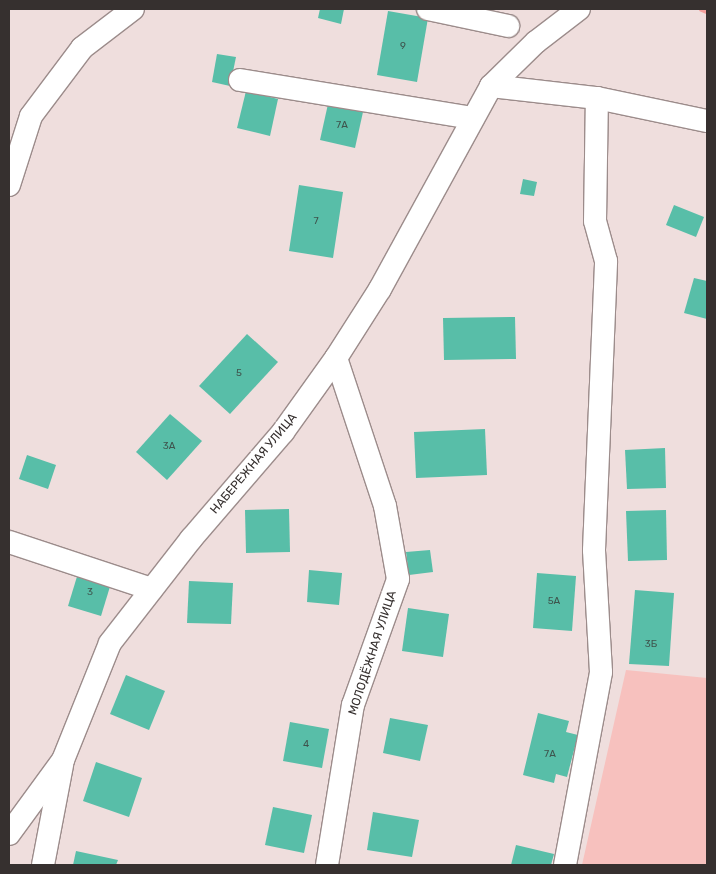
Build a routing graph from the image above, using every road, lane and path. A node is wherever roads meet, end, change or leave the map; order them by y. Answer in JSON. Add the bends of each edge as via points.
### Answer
{"nodes":[{"id":1,"x":134,"y":9,"type":"edge"},
{"id":2,"x":428,"y":9,"type":"edge"},
{"id":3,"x":579,"y":9,"type":"edge"},
{"id":4,"x":507,"y":17,"type":"edge"},
{"id":5,"x":536,"y":42,"type":"junction"},
{"id":6,"x":240,"y":80,"type":"dead end"},
{"id":7,"x":491,"y":86,"type":"junction"},
{"id":8,"x":597,"y":98,"type":"junction"},
{"id":9,"x":473,"y":118,"type":"junction"},
{"id":10,"x":707,"y":120,"type":"edge"},
{"id":11,"x":9,"y":185,"type":"edge"},
{"id":12,"x":336,"y":358,"type":"junction"},
{"id":13,"x":9,"y":542,"type":"edge"},
{"id":14,"x":151,"y":589,"type":"junction"},
{"id":15,"x":63,"y":760,"type":"junction"},
{"id":16,"x":9,"y":834,"type":"edge"},
{"id":17,"x":43,"y":865,"type":"edge"},
{"id":18,"x":327,"y":865,"type":"edge"},
{"id":19,"x":565,"y":865,"type":"edge"}],
"edges":[{"from":1,"to":11,"type":"street","via":[[82,48],[31,116]]},
{"from":2,"to":4,"type":"street"},
{"from":3,"to":5,"type":"street","name":"НАБЕРЕЖНАЯ УЛИЦА"},
{"from":4,"to":5,"type":"street"},
{"from":5,"to":7,"type":"street","name":"НАБЕРЕЖНАЯ УЛИЦА"},
{"from":6,"to":9,"type":"street"},
{"from":7,"to":8,"type":"street"},
{"from":7,"to":9,"type":"street","name":"НАБЕРЕЖНАЯ УЛИЦА"},
{"from":8,"to":10,"type":"street"},
{"from":8,"to":19,"type":"street","via":[[596,221],[606,260],[594,550],[601,672]]},
{"from":9,"to":12,"type":"street","name":"НАБЕРЕЖНАЯ УЛИЦА","via":[[380,288]]},
{"from":12,"to":14,"type":"street","name":"НАБЕРЕЖНАЯ УЛИЦА","via":[[283,432]]},
{"from":12,"to":18,"type":"street","name":"МОЛОДЁЖНАЯ УЛИЦА","via":[[385,506],[398,579],[353,705]]},
{"from":13,"to":14,"type":"street"},
{"from":14,"to":15,"type":"street","name":"НАБЕРЕЖНАЯ УЛИЦА","via":[[110,643]]},
{"from":15,"to":16,"type":"street","name":"НАБЕРЕЖНАЯ УЛИЦА"},
{"from":15,"to":17,"type":"street"}]}
